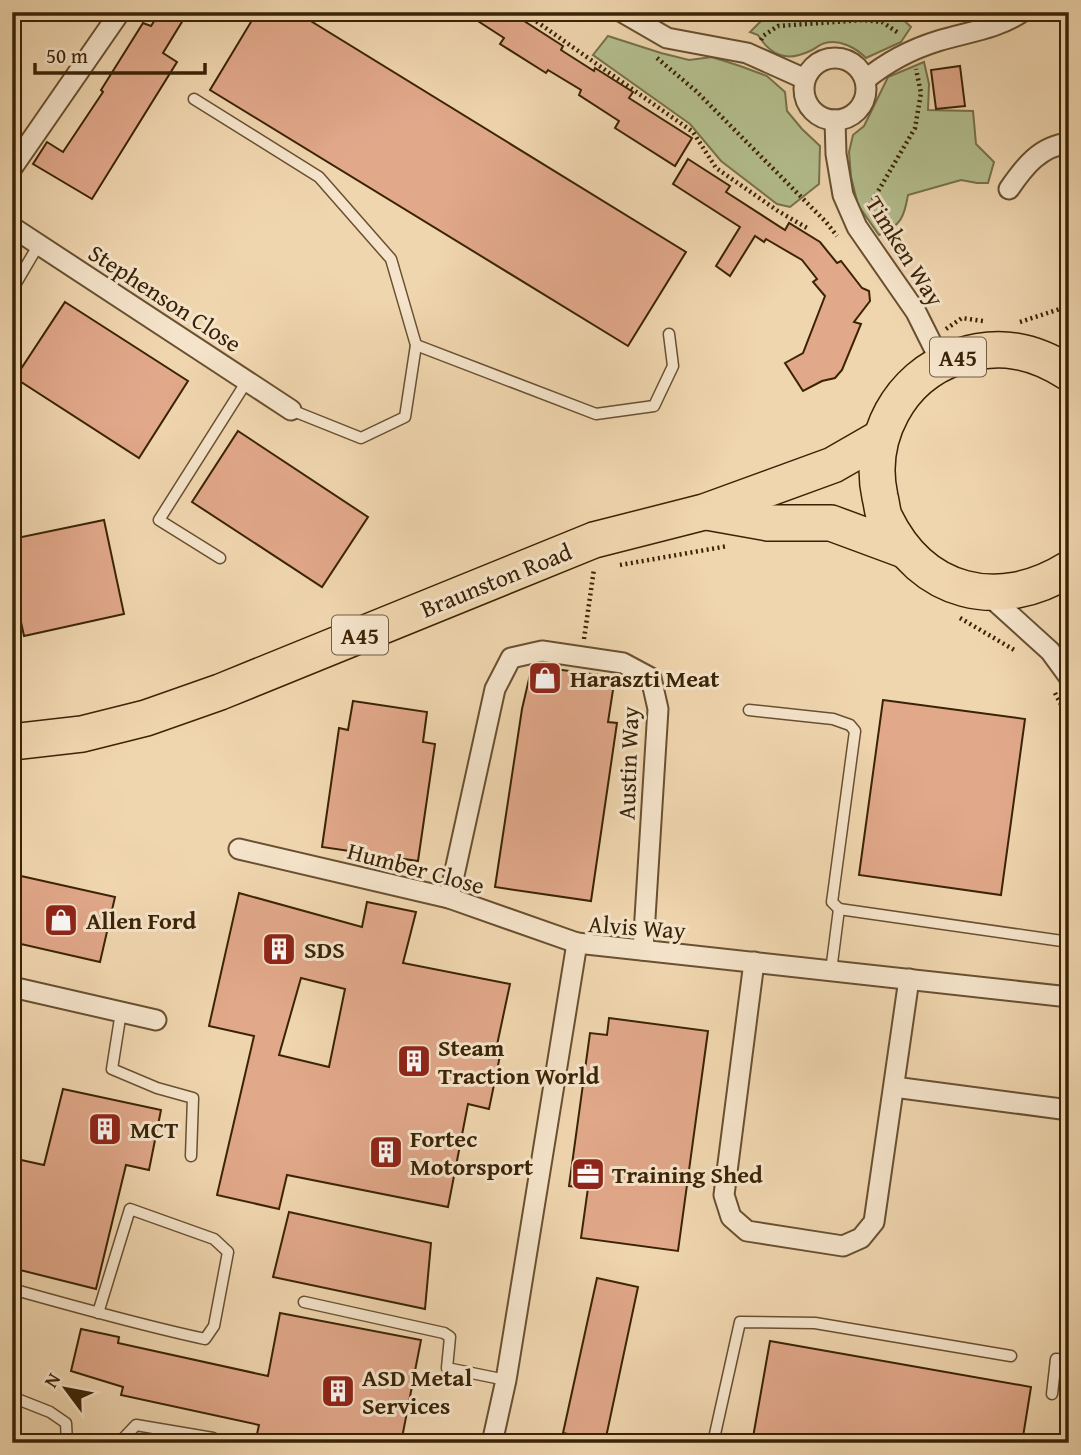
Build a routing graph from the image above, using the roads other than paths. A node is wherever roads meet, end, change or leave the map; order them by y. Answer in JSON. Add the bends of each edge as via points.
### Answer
{"nodes":[{"id":1,"x":120,"y":12,"type":"edge"},
{"id":2,"x":1022,"y":12,"type":"edge"},
{"id":3,"x":634,"y":16,"type":"edge"},
{"id":4,"x":805,"y":79,"type":"junction"},
{"id":5,"x":865,"y":80,"type":"junction"},
{"id":6,"x":194,"y":99,"type":"dead end"},
{"id":7,"x":835,"y":120,"type":"junction"},
{"id":8,"x":1069,"y":143,"type":"edge"},
{"id":9,"x":12,"y":168,"type":"edge"},
{"id":10,"x":1009,"y":189,"type":"dead end"},
{"id":11,"x":12,"y":227,"type":"edge"},
{"id":12,"x":39,"y":244,"type":"junction"},
{"id":13,"x":12,"y":290,"type":"edge"},
{"id":14,"x":669,"y":334,"type":"dead end"},
{"id":15,"x":416,"y":345,"type":"junction"},
{"id":16,"x":942,"y":362,"type":"junction"},
{"id":17,"x":1069,"y":373,"type":"edge"},
{"id":18,"x":247,"y":381,"type":"junction"},
{"id":19,"x":291,"y":410,"type":"joint"},
{"id":20,"x":880,"y":438,"type":"junction"},
{"id":21,"x":704,"y":512,"type":"junction"},
{"id":22,"x":904,"y":550,"type":"junction"},
{"id":23,"x":220,"y":558,"type":"dead end"},
{"id":24,"x":1069,"y":569,"type":"edge"},
{"id":25,"x":986,"y":593,"type":"junction"},
{"id":26,"x":1069,"y":677,"type":"edge"},
{"id":27,"x":749,"y":710,"type":"dead end"},
{"id":28,"x":12,"y":742,"type":"edge"},
{"id":29,"x":239,"y":849,"type":"dead end"},
{"id":30,"x":449,"y":898,"type":"junction"},
{"id":31,"x":839,"y":909,"type":"junction"},
{"id":32,"x":1069,"y":942,"type":"edge"},
{"id":33,"x":577,"y":943,"type":"junction"},
{"id":34,"x":643,"y":950,"type":"junction"},
{"id":35,"x":754,"y":962,"type":"junction"},
{"id":36,"x":831,"y":971,"type":"junction"},
{"id":37,"x":909,"y":979,"type":"junction"},
{"id":38,"x":12,"y":988,"type":"edge"},
{"id":39,"x":1069,"y":997,"type":"edge"},
{"id":40,"x":121,"y":1012,"type":"junction"},
{"id":41,"x":156,"y":1020,"type":"dead end"},
{"id":42,"x":894,"y":1087,"type":"junction"},
{"id":43,"x":1069,"y":1110,"type":"edge"},
{"id":44,"x":191,"y":1156,"type":"dead end"},
{"id":45,"x":12,"y":1289,"type":"edge"},
{"id":46,"x":304,"y":1301,"type":"dead end"},
{"id":47,"x":98,"y":1313,"type":"junction"},
{"id":48,"x":1011,"y":1356,"type":"dead end"},
{"id":49,"x":1069,"y":1360,"type":"edge"},
{"id":50,"x":506,"y":1380,"type":"junction"},
{"id":51,"x":1052,"y":1394,"type":"dead end"},
{"id":52,"x":12,"y":1397,"type":"edge"},
{"id":53,"x":213,"y":1438,"type":"dead end"},
{"id":54,"x":67,"y":1443,"type":"edge"},
{"id":55,"x":119,"y":1443,"type":"edge"},
{"id":56,"x":492,"y":1443,"type":"edge"},
{"id":57,"x":713,"y":1443,"type":"edge"}],
"edges":[{"from":1,"to":9,"type":"street"},
{"from":2,"to":5,"type":"street","via":[[1003,23],[912,51]]},
{"from":3,"to":4,"type":"street","via":[[667,38],[752,55]]},
{"from":4,"to":5,"type":"street","via":[[818,62],[837,57],[852,62]]},
{"from":4,"to":7,"type":"street","via":[[803,91],[812,111]]},
{"from":5,"to":7,"type":"street","via":[[864,100],[855,113]]},
{"from":6,"to":15,"type":"lane","via":[[319,177],[391,259]]},
{"from":7,"to":16,"type":"street","name":"Timken Way","via":[[843,195],[857,227],[916,312]]},
{"from":8,"to":10,"type":"street","via":[[1037,155]]},
{"from":11,"to":12,"type":"street","name":"Stephenson Close"},
{"from":12,"to":13,"type":"lane"},
{"from":12,"to":18,"type":"street","name":"Stephenson Close"},
{"from":14,"to":15,"type":"lane","via":[[673,366],[654,406],[596,414]]},
{"from":15,"to":19,"type":"lane","via":[[405,417],[361,438]]},
{"from":16,"to":17,"type":"highway","number":"A45","via":[[976,351],[1012,349],[1047,359]]},
{"from":16,"to":20,"type":"highway","number":"A45","via":[[914,382],[893,407]]},
{"from":18,"to":19,"type":"street","name":"Stephenson Close"},
{"from":18,"to":23,"type":"lane","via":[[159,520]]},
{"from":20,"to":21,"type":"highway","name":"Braunston Road","number":"A45","via":[[833,465]]},
{"from":20,"to":22,"type":"highway","via":[[876,477],[884,516]]},
{"from":21,"to":22,"type":"highway","name":"Braunston Road","number":"A45","via":[[768,523],[831,523]]},
{"from":21,"to":28,"type":"highway","name":"Braunston Road","number":"A45","via":[[594,540],[146,718],[82,734]]},
{"from":22,"to":25,"type":"highway","number":"A45","via":[[940,579]]},
{"from":24,"to":25,"type":"highway","number":"A45","via":[[1047,583],[1017,592]]},
{"from":25,"to":26,"type":"street","via":[[1050,651]]},
{"from":27,"to":31,"type":"lane","via":[[842,721],[855,731],[832,901]]},
{"from":29,"to":30,"type":"street","name":"Humber Close"},
{"from":30,"to":33,"type":"street","name":"Humber Close"},
{"from":30,"to":34,"type":"street","name":"Austin Way","via":[[495,689],[511,658],[542,651],[623,663],[651,678],[658,709]]},
{"from":31,"to":32,"type":"lane"},
{"from":31,"to":36,"type":"lane"},
{"from":33,"to":34,"type":"street","name":"Alvis Way"},
{"from":33,"to":50,"type":"street","name":"Alvis Way"},
{"from":34,"to":35,"type":"street","name":"Alvis Way"},
{"from":35,"to":36,"type":"street","name":"Alvis Way"},
{"from":35,"to":42,"type":"street","via":[[724,1195],[731,1217],[747,1231],[843,1246],[861,1238],[874,1222]]},
{"from":36,"to":37,"type":"street","name":"Alvis Way"},
{"from":37,"to":39,"type":"street","name":"Alvis Way"},
{"from":37,"to":42,"type":"street"},
{"from":38,"to":40,"type":"street"},
{"from":40,"to":41,"type":"street"},
{"from":40,"to":44,"type":"lane","via":[[111,1069],[193,1098]]},
{"from":42,"to":43,"type":"street"},
{"from":45,"to":47,"type":"lane"},
{"from":46,"to":50,"type":"lane","via":[[444,1333],[450,1337],[447,1368]]},
{"from":47,"to":47,"type":"lane","via":[[205,1339],[214,1326],[228,1252],[214,1239],[130,1209]]},
{"from":48,"to":57,"type":"lane","via":[[815,1323],[740,1322]]},
{"from":49,"to":51,"type":"lane","via":[[1056,1359]]},
{"from":50,"to":56,"type":"street","name":"Alvis Way"},
{"from":52,"to":54,"type":"lane","via":[[66,1423]]},
{"from":53,"to":55,"type":"lane","via":[[135,1425]]}]}
